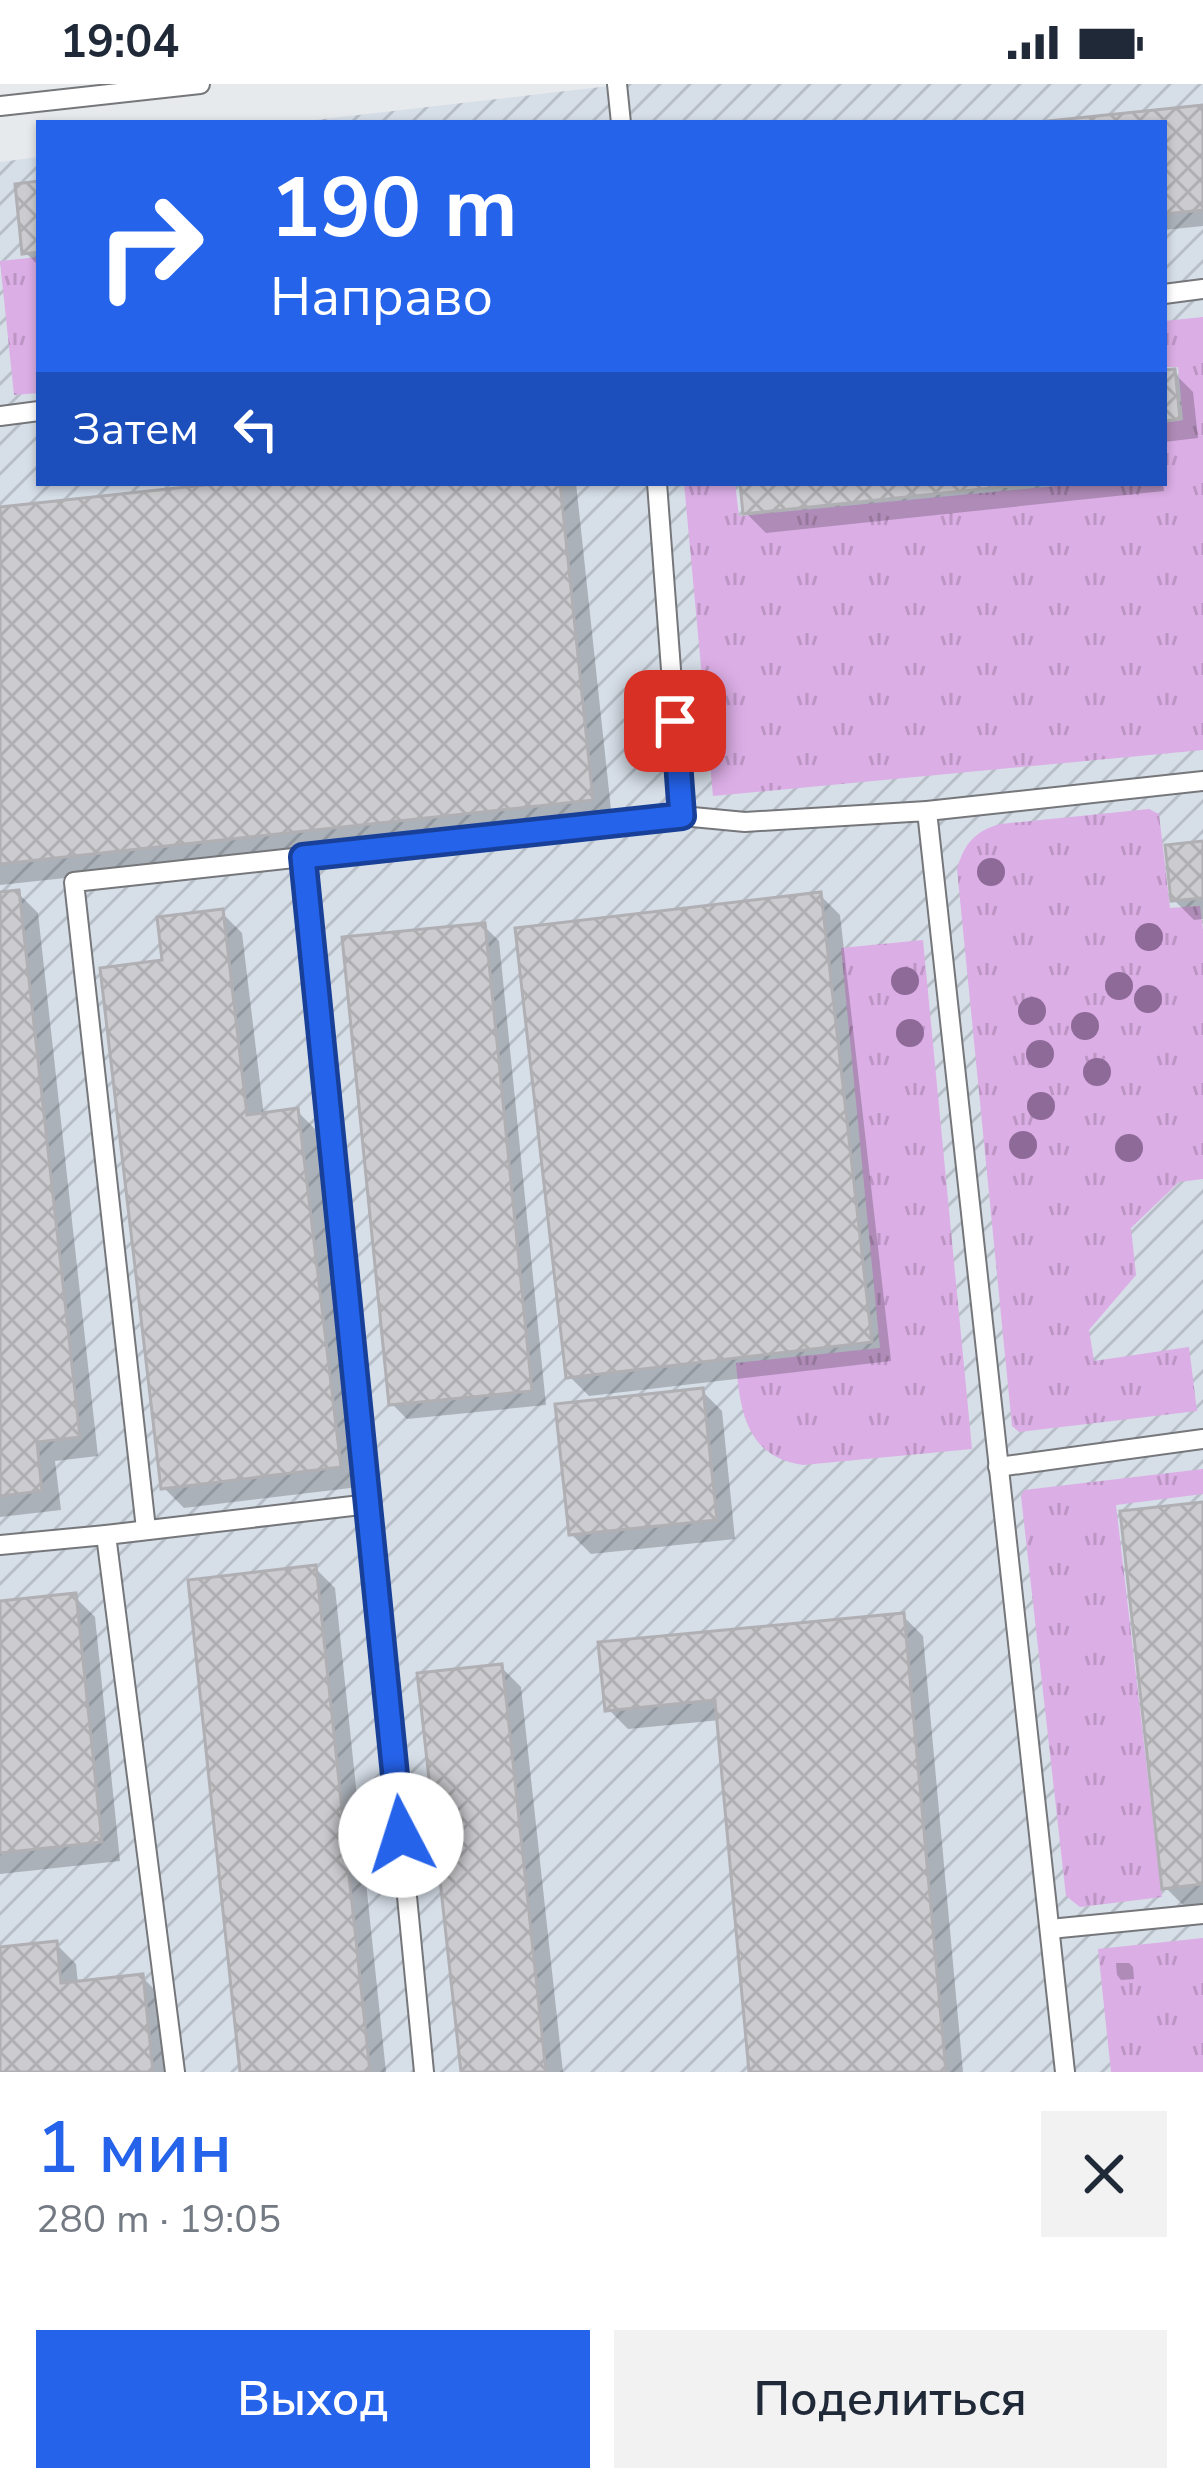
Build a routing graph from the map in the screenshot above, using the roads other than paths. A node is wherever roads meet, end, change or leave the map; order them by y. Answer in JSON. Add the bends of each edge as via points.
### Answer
{"nodes":[{"id":1,"x":200,"y":84,"type":"edge"},
{"id":2,"x":617,"y":84,"type":"edge"},
{"id":3,"x":0,"y":106,"type":"edge"},
{"id":4,"x":622,"y":120,"type":"edge"},
{"id":5,"x":1203,"y":289,"type":"edge"},
{"id":6,"x":1167,"y":293,"type":"edge"},
{"id":7,"x":36,"y":411,"type":"edge"},
{"id":8,"x":0,"y":416,"type":"edge"},
{"id":9,"x":657,"y":486,"type":"edge"},
{"id":10,"x":1203,"y":782,"type":"edge"},
{"id":11,"x":927,"y":811,"type":"junction"},
{"id":12,"x":682,"y":816,"type":"junction"},
{"id":13,"x":303,"y":857,"type":"junction"},
{"id":14,"x":1203,"y":1439,"type":"edge"},
{"id":15,"x":998,"y":1467,"type":"junction"},
{"id":16,"x":369,"y":1504,"type":"junction"},
{"id":17,"x":146,"y":1528,"type":"junction"},
{"id":18,"x":106,"y":1534,"type":"junction"},
{"id":19,"x":0,"y":1545,"type":"edge"},
{"id":20,"x":1203,"y":1914,"type":"edge"},
{"id":21,"x":1050,"y":1929,"type":"junction"},
{"id":22,"x":175,"y":2072,"type":"edge"},
{"id":23,"x":424,"y":2072,"type":"edge"},
{"id":24,"x":1065,"y":2072,"type":"edge"}],
"edges":[{"from":1,"to":3,"type":"lane"},
{"from":2,"to":4,"type":"lane"},
{"from":5,"to":6,"type":"lane"},
{"from":7,"to":8,"type":"lane"},
{"from":9,"to":12,"type":"lane"},
{"from":10,"to":11,"type":"lane"},
{"from":11,"to":12,"type":"lane","via":[[745,822]]},
{"from":11,"to":15,"type":"lane"},
{"from":12,"to":13,"type":"lane"},
{"from":13,"to":16,"type":"lane"},
{"from":13,"to":17,"type":"lane","via":[[74,882]]},
{"from":14,"to":15,"type":"lane"},
{"from":15,"to":21,"type":"lane"},
{"from":16,"to":17,"type":"lane"},
{"from":16,"to":23,"type":"lane"},
{"from":17,"to":18,"type":"lane"},
{"from":18,"to":19,"type":"lane"},
{"from":18,"to":22,"type":"lane"},
{"from":20,"to":21,"type":"lane"},
{"from":21,"to":24,"type":"lane"}]}
